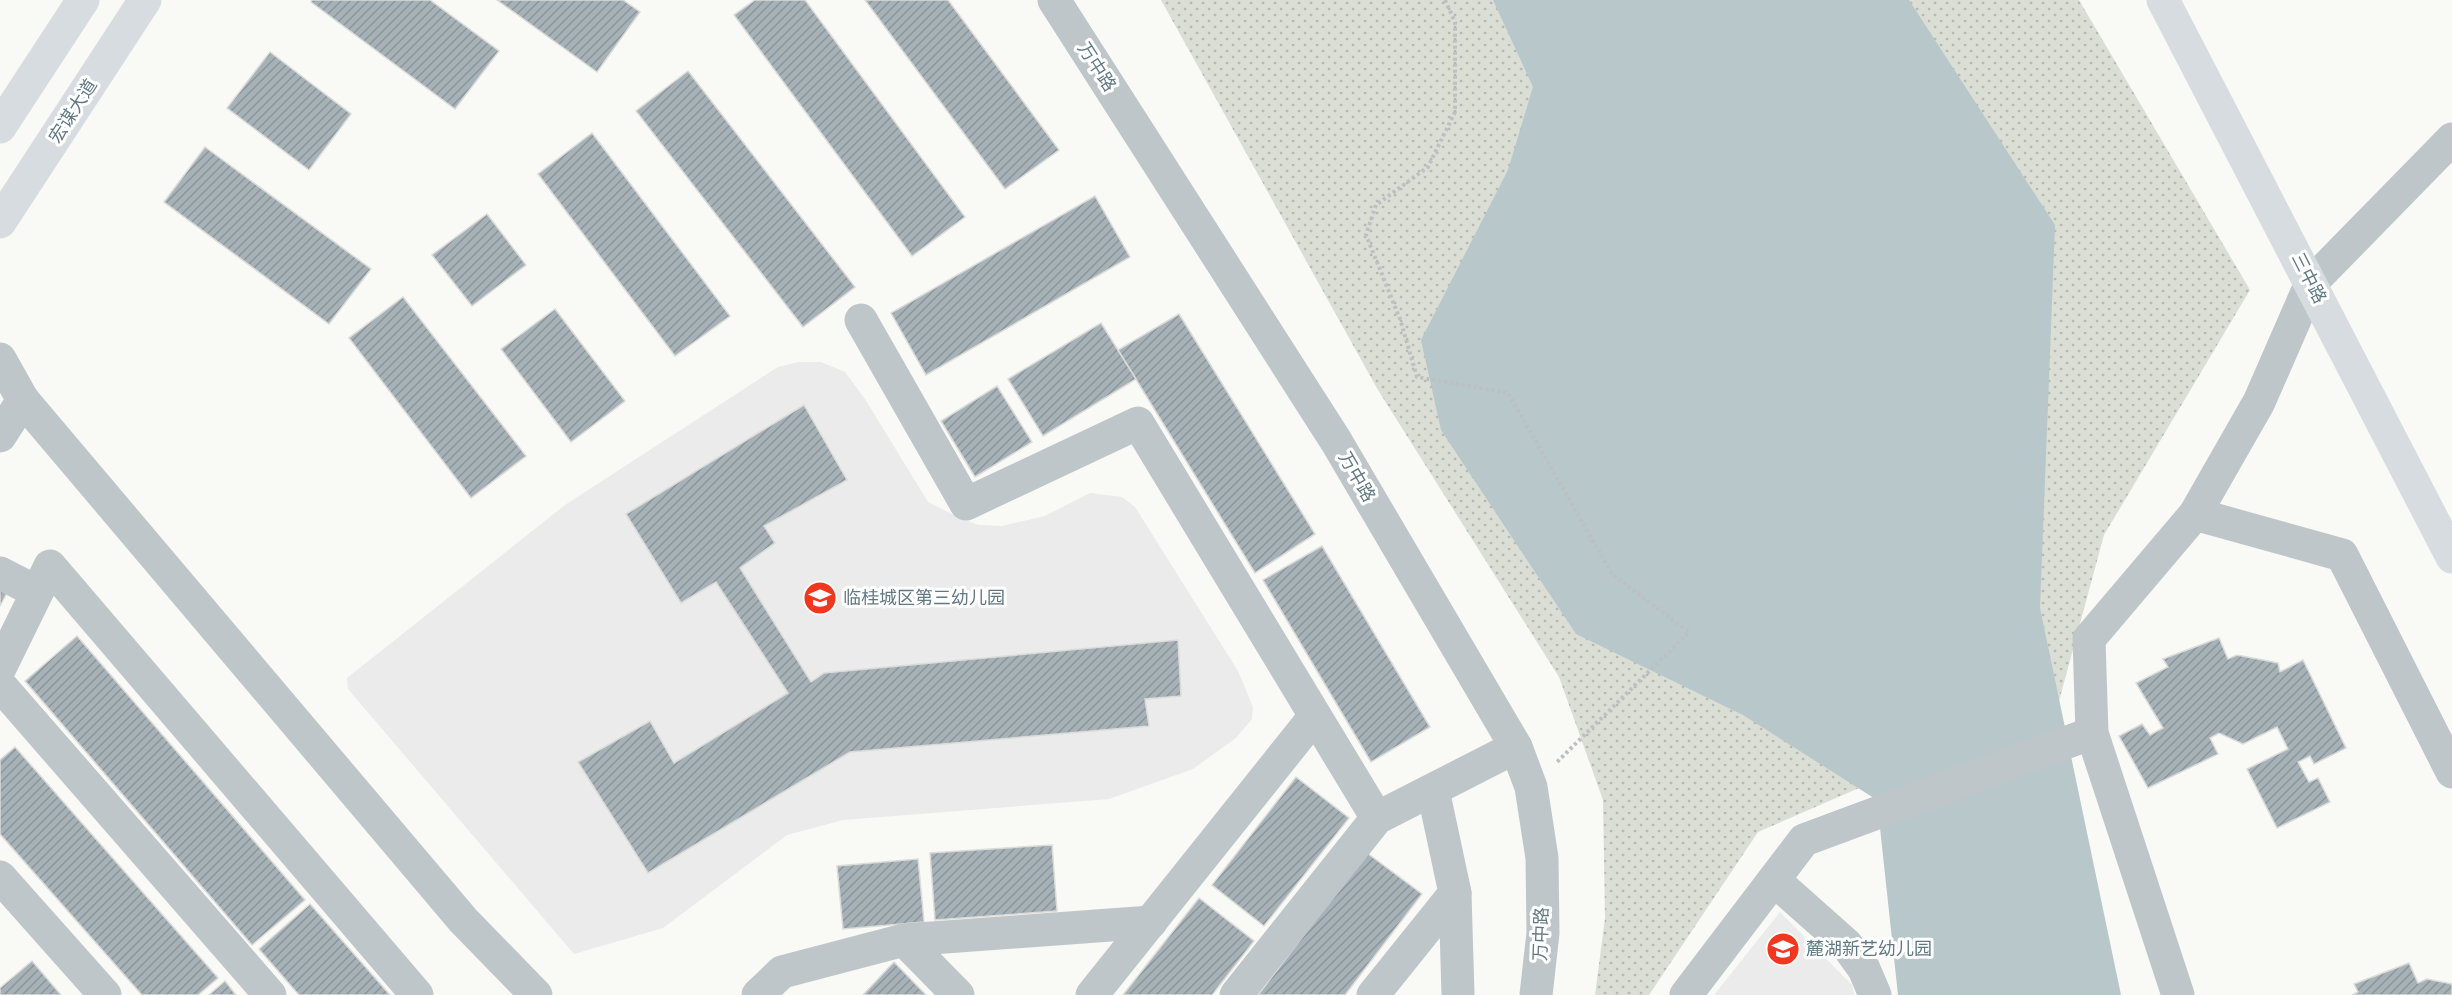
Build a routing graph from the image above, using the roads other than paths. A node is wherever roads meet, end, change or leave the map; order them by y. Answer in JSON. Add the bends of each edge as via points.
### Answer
{"nodes":[{"id":1,"x":83,"y":0,"type":"edge"},
{"id":2,"x":145,"y":0,"type":"edge"},
{"id":3,"x":1054,"y":0,"type":"edge"},
{"id":4,"x":2163,"y":0,"type":"edge"},
{"id":5,"x":0,"y":127,"type":"edge"},
{"id":6,"x":2452,"y":138,"type":"edge"},
{"id":7,"x":0,"y":222,"type":"edge"},
{"id":8,"x":2312,"y":283,"type":"junction"},
{"id":9,"x":861,"y":320,"type":"dead end"},
{"id":10,"x":0,"y":359,"type":"edge"},
{"id":11,"x":23,"y":400,"type":"junction"},
{"id":12,"x":0,"y":436,"type":"edge"},
{"id":13,"x":2195,"y":514,"type":"junction"},
{"id":14,"x":2452,"y":557,"type":"edge"},
{"id":15,"x":0,"y":573,"type":"edge"},
{"id":16,"x":37,"y":592,"type":"junction"},
{"id":17,"x":0,"y":668,"type":"edge"},
{"id":18,"x":0,"y":686,"type":"edge"},
{"id":19,"x":1315,"y":716,"type":"junction"},
{"id":20,"x":2092,"y":733,"type":"junction"},
{"id":21,"x":1516,"y":747,"type":"junction"},
{"id":22,"x":2452,"y":772,"type":"edge"},
{"id":23,"x":1432,"y":790,"type":"junction"},
{"id":24,"x":1377,"y":818,"type":"junction"},
{"id":25,"x":1774,"y":880,"type":"junction"},
{"id":26,"x":4,"y":893,"type":"edge"},
{"id":27,"x":1455,"y":893,"type":"junction"},
{"id":28,"x":1151,"y":922,"type":"junction"},
{"id":29,"x":904,"y":940,"type":"junction"},
{"id":30,"x":782,"y":972,"type":"junction"},
{"id":31,"x":105,"y":995,"type":"edge"},
{"id":32,"x":270,"y":995,"type":"edge"},
{"id":33,"x":417,"y":995,"type":"edge"},
{"id":34,"x":536,"y":995,"type":"edge"},
{"id":35,"x":758,"y":995,"type":"edge"},
{"id":36,"x":806,"y":995,"type":"edge"},
{"id":37,"x":958,"y":995,"type":"edge"},
{"id":38,"x":1092,"y":995,"type":"edge"},
{"id":39,"x":1236,"y":995,"type":"edge"},
{"id":40,"x":1373,"y":995,"type":"edge"},
{"id":41,"x":1458,"y":995,"type":"edge"},
{"id":42,"x":1536,"y":995,"type":"edge"},
{"id":43,"x":1686,"y":995,"type":"edge"},
{"id":44,"x":1875,"y":995,"type":"edge"},
{"id":45,"x":2178,"y":995,"type":"edge"}],
"edges":[{"from":1,"to":5,"type":"main road"},
{"from":2,"to":7,"type":"main road","name":"宏谋大道"},
{"from":3,"to":21,"type":"street","name":"万中路","via":[[1336,441]]},
{"from":4,"to":8,"type":"main road","name":"三中路"},
{"from":6,"to":8,"type":"street"},
{"from":8,"to":13,"type":"street","via":[[2259,402]]},
{"from":8,"to":14,"type":"main road","name":"三中路"},
{"from":9,"to":19,"type":"street","via":[[966,504],[1138,423]]},
{"from":10,"to":11,"type":"street"},
{"from":11,"to":12,"type":"street"},
{"from":11,"to":34,"type":"street","via":[[463,920]]},
{"from":13,"to":20,"type":"street","via":[[2089,639]]},
{"from":13,"to":22,"type":"street","via":[[2342,555]]},
{"from":15,"to":16,"type":"street"},
{"from":16,"to":17,"type":"street"},
{"from":16,"to":33,"type":"street","via":[[50,566]]},
{"from":18,"to":32,"type":"street"},
{"from":19,"to":24,"type":"street"},
{"from":19,"to":28,"type":"street"},
{"from":20,"to":25,"type":"street","via":[[1804,840]]},
{"from":20,"to":45,"type":"street"},
{"from":21,"to":23,"type":"street"},
{"from":21,"to":42,"type":"street","name":"万中路","via":[[1531,787],[1542,858],[1543,933]]},
{"from":23,"to":24,"type":"street"},
{"from":23,"to":27,"type":"street"},
{"from":24,"to":39,"type":"street"},
{"from":25,"to":43,"type":"street"},
{"from":25,"to":44,"type":"street","via":[[1846,944],[1864,969]]},
{"from":26,"to":31,"type":"street"},
{"from":27,"to":40,"type":"street"},
{"from":27,"to":41,"type":"street"},
{"from":28,"to":29,"type":"street"},
{"from":28,"to":38,"type":"street"},
{"from":29,"to":30,"type":"street"},
{"from":29,"to":37,"type":"street"},
{"from":30,"to":35,"type":"street"},
{"from":30,"to":36,"type":"street"}]}
